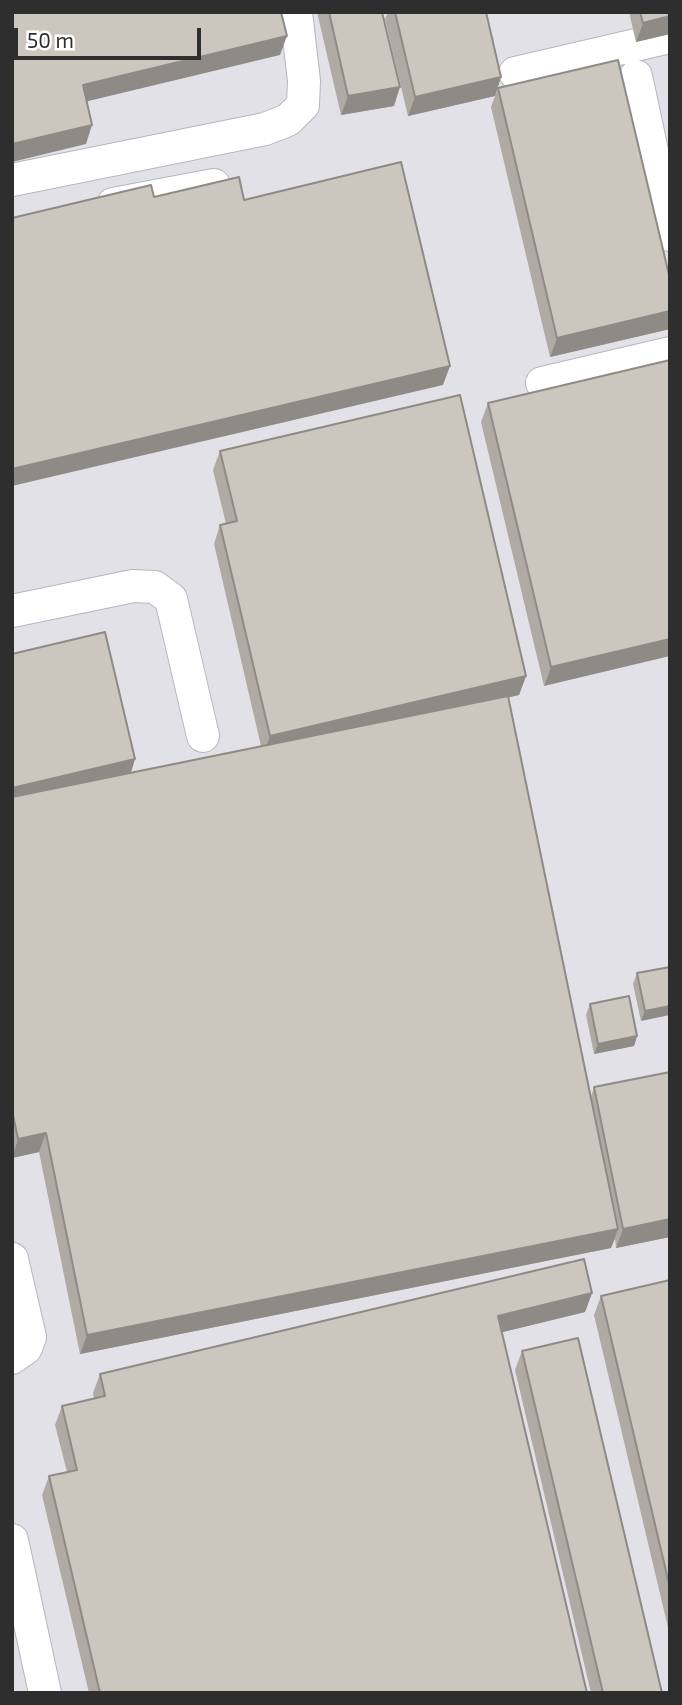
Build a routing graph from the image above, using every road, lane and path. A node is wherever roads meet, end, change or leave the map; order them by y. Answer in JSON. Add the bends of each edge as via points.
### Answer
{"nodes":[{"id":1,"x":296,"y":12,"type":"edge"},
{"id":2,"x":670,"y":37,"type":"edge"},
{"id":3,"x":515,"y":73,"type":"dead end"},
{"id":4,"x":636,"y":76,"type":"dead end"},
{"id":5,"x":12,"y":180,"type":"edge"},
{"id":6,"x":235,"y":181,"type":"edge"},
{"id":7,"x":78,"y":211,"type":"edge"},
{"id":8,"x":670,"y":235,"type":"edge"},
{"id":9,"x":670,"y":353,"type":"edge"},
{"id":10,"x":542,"y":383,"type":"dead end"},
{"id":11,"x":12,"y":611,"type":"edge"},
{"id":12,"x":203,"y":736,"type":"dead end"},
{"id":13,"x":12,"y":1259,"type":"edge"},
{"id":14,"x":12,"y":1358,"type":"edge"},
{"id":15,"x":12,"y":1540,"type":"edge"},
{"id":16,"x":46,"y":1693,"type":"edge"}],
"edges":[{"from":1,"to":5,"type":"street","via":[[303,105],[288,120],[265,129]]},
{"from":2,"to":3,"type":"street"},
{"from":4,"to":8,"type":"street"},
{"from":6,"to":7,"type":"street"},
{"from":9,"to":10,"type":"street"},
{"from":11,"to":12,"type":"street","via":[[133,586],[155,587],[171,599]]},
{"from":13,"to":14,"type":"street","via":[[30,1338],[26,1348]]},
{"from":15,"to":16,"type":"street"}]}
